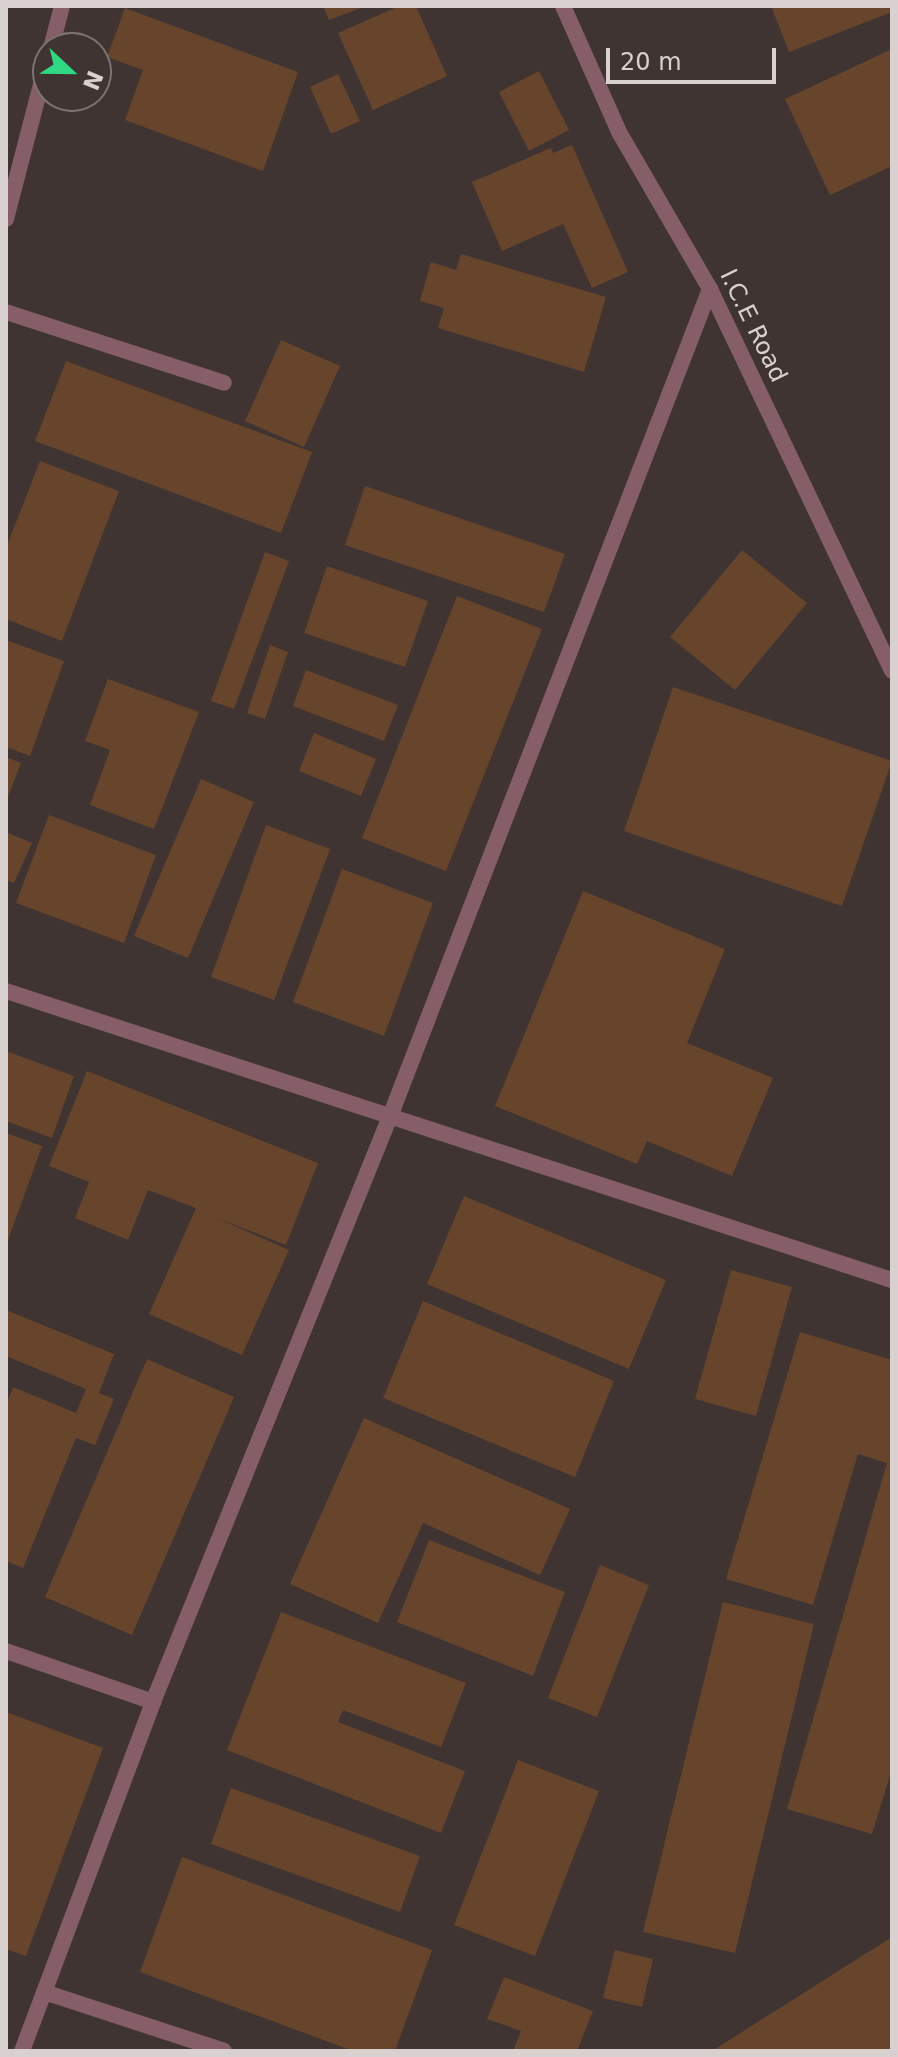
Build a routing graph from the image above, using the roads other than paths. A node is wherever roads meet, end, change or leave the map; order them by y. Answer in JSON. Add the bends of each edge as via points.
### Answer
{"nodes":[{"id":1,"x":62,"y":6,"type":"edge"},
{"id":2,"x":563,"y":6,"type":"edge"},
{"id":3,"x":55,"y":32,"type":"edge"},
{"id":4,"x":34,"y":112,"type":"edge"},
{"id":5,"x":6,"y":219,"type":"edge"},
{"id":6,"x":710,"y":289,"type":"junction"},
{"id":7,"x":6,"y":312,"type":"edge"},
{"id":8,"x":224,"y":383,"type":"dead end"},
{"id":9,"x":892,"y":671,"type":"edge"},
{"id":10,"x":6,"y":991,"type":"edge"},
{"id":11,"x":391,"y":1114,"type":"junction"},
{"id":12,"x":892,"y":1280,"type":"edge"},
{"id":13,"x":6,"y":1651,"type":"edge"},
{"id":14,"x":153,"y":1702,"type":"junction"},
{"id":15,"x":44,"y":1992,"type":"junction"},
{"id":16,"x":22,"y":2051,"type":"edge"},
{"id":17,"x":224,"y":2051,"type":"edge"}],
"edges":[{"from":1,"to":3,"type":"street"},
{"from":2,"to":6,"type":"street","name":"I.C.E Road","via":[[619,132]]},
{"from":4,"to":5,"type":"street"},
{"from":6,"to":9,"type":"street","name":"I.C.E Road"},
{"from":6,"to":11,"type":"street"},
{"from":7,"to":8,"type":"street"},
{"from":10,"to":11,"type":"street"},
{"from":11,"to":12,"type":"street"},
{"from":11,"to":14,"type":"street"},
{"from":13,"to":14,"type":"street"},
{"from":14,"to":15,"type":"street"},
{"from":15,"to":16,"type":"street"},
{"from":15,"to":17,"type":"street"}]}
